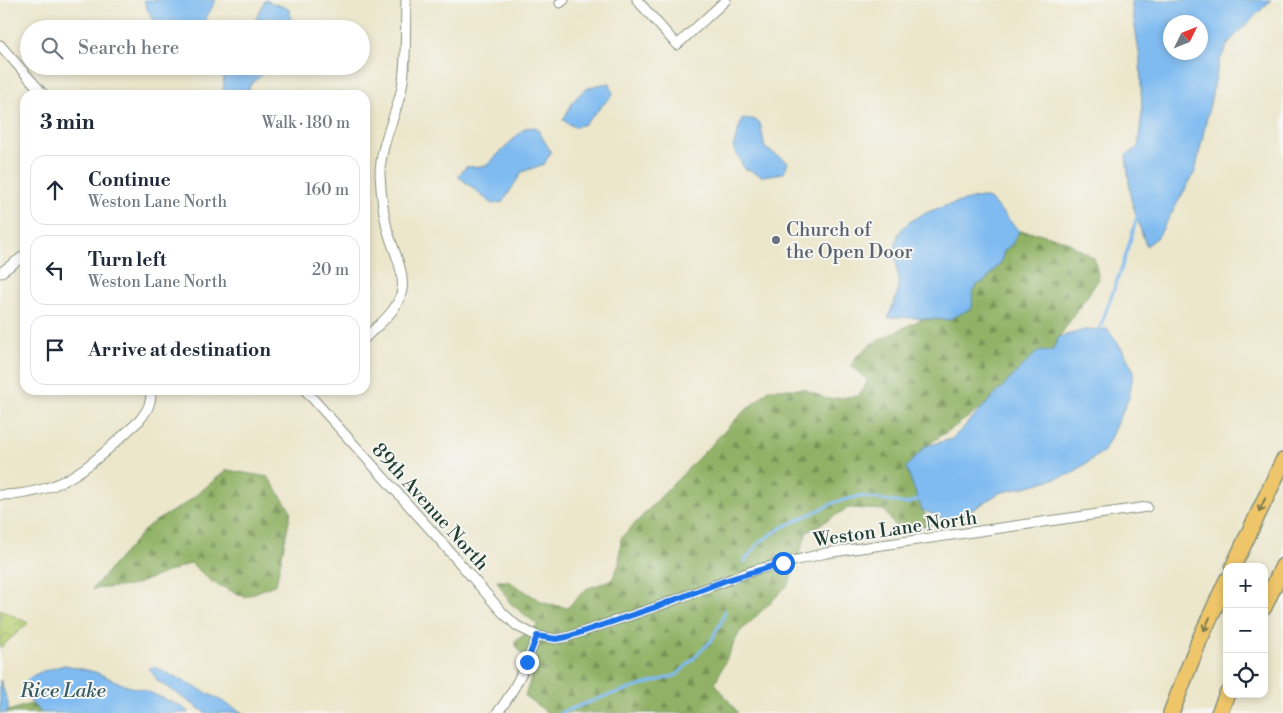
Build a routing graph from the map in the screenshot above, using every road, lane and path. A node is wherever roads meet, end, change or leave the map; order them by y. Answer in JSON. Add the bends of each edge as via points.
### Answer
{"nodes":[{"id":1,"x":406,"y":0,"type":"edge"},
{"id":2,"x":638,"y":0,"type":"edge"},
{"id":3,"x":726,"y":0,"type":"edge"},
{"id":4,"x":0,"y":45,"type":"edge"},
{"id":5,"x":20,"y":68,"type":"edge"},
{"id":6,"x":26,"y":75,"type":"edge"},
{"id":7,"x":40,"y":90,"type":"edge"},
{"id":8,"x":20,"y":259,"type":"edge"},
{"id":9,"x":0,"y":273,"type":"edge"},
{"id":10,"x":370,"y":333,"type":"edge"},
{"id":11,"x":150,"y":395,"type":"edge"},
{"id":12,"x":312,"y":395,"type":"edge"},
{"id":13,"x":1283,"y":461,"type":"edge"},
{"id":14,"x":0,"y":495,"type":"edge"},
{"id":15,"x":1147,"y":507,"type":"dead end"},
{"id":16,"x":1235,"y":563,"type":"edge"},
{"id":17,"x":1283,"y":566,"type":"edge"},
{"id":18,"x":1223,"y":589,"type":"edge"},
{"id":19,"x":1268,"y":598,"type":"edge"},
{"id":20,"x":537,"y":636,"type":"junction"},
{"id":21,"x":1225,"y":698,"type":"edge"},
{"id":22,"x":497,"y":713,"type":"edge"},
{"id":23,"x":1170,"y":713,"type":"edge"},
{"id":24,"x":1219,"y":713,"type":"edge"}],
"edges":[{"from":1,"to":10,"type":"street","via":[[402,88],[384,145],[380,173],[387,229],[403,282],[400,299]]},
{"from":2,"to":3,"type":"street","via":[[677,45]]},
{"from":4,"to":5,"type":"street"},
{"from":6,"to":7,"type":"street"},
{"from":8,"to":9,"type":"street"},
{"from":11,"to":14,"type":"street","via":[[147,411],[140,421],[75,476],[34,492]]},
{"from":12,"to":20,"type":"street","name":"89th Avenue North","via":[[502,612],[516,626]]},
{"from":13,"to":16,"type":"highway","one_way":true},
{"from":15,"to":20,"type":"street","name":"Weston Lane North","via":[[826,552],[755,570],[567,637]]},
{"from":17,"to":19,"type":"highway"},
{"from":18,"to":23,"type":"highway","one_way":true},
{"from":20,"to":22,"type":"street","via":[[527,662]]},
{"from":21,"to":24,"type":"highway"}]}
